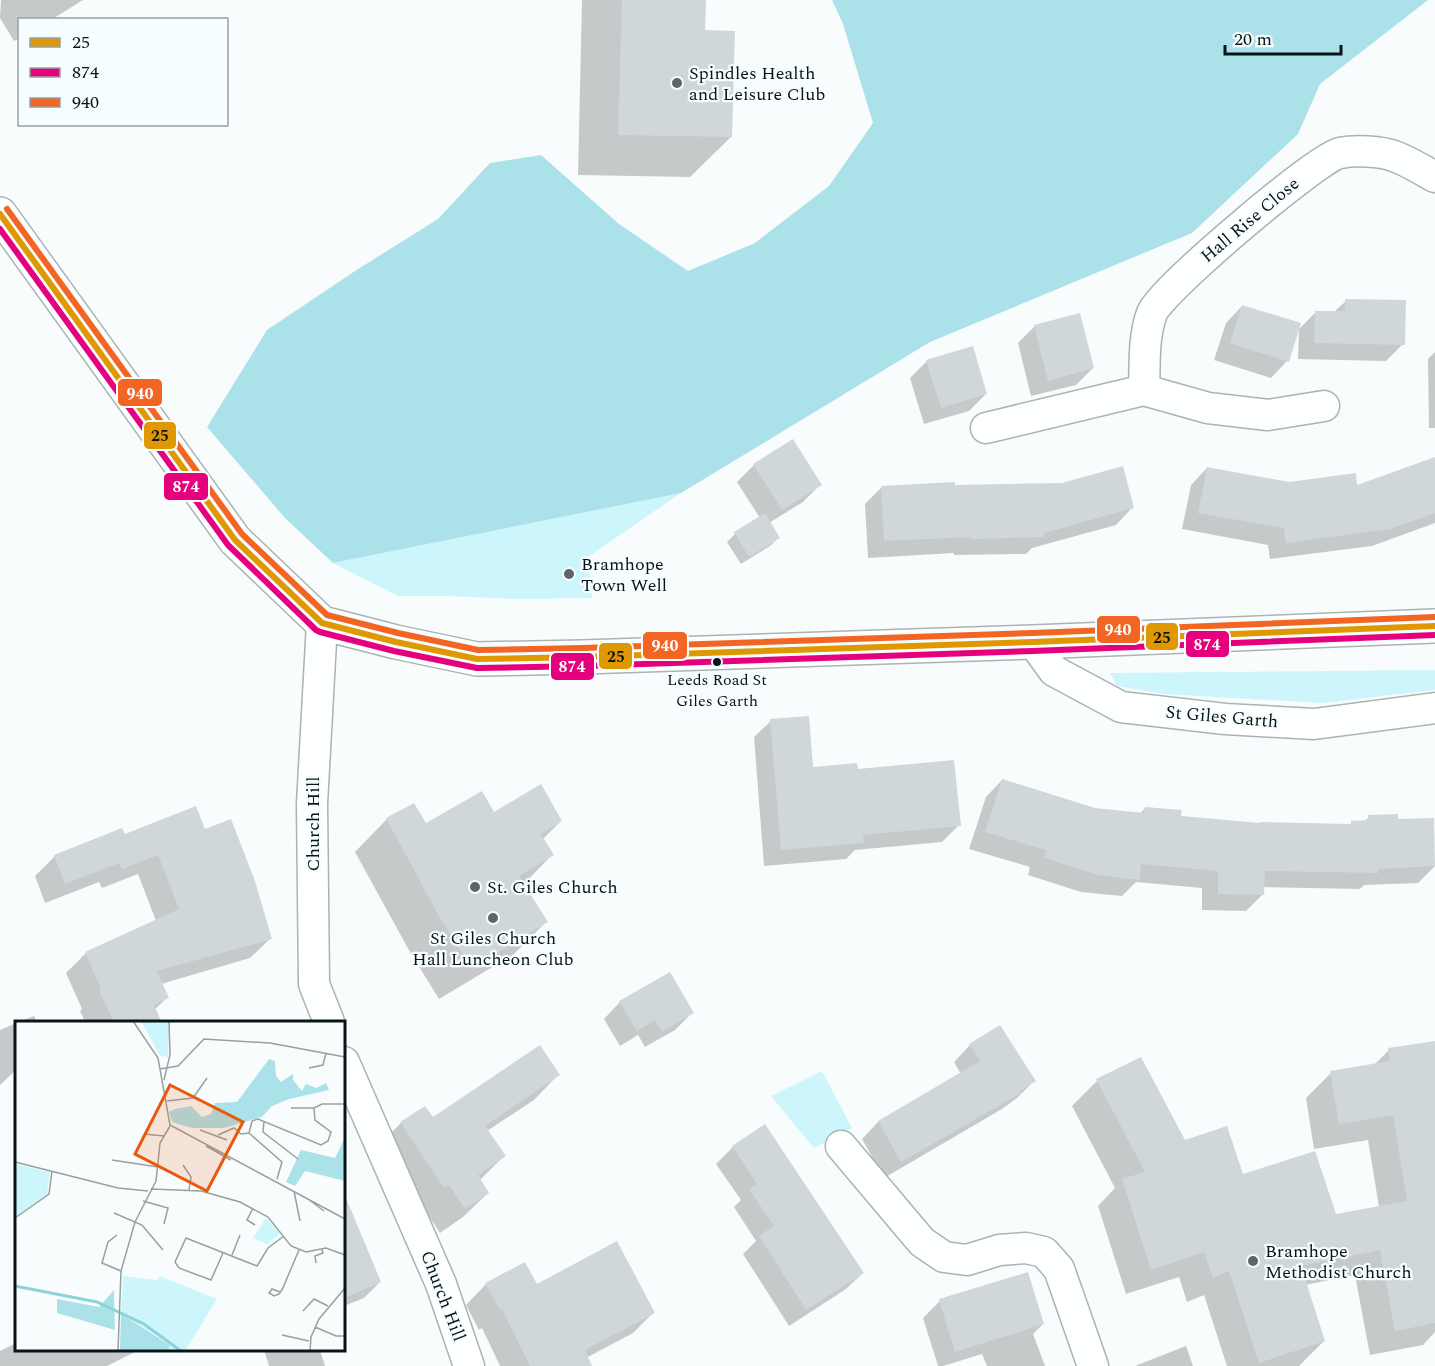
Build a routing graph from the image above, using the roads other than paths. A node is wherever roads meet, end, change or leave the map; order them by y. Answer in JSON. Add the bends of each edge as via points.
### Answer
{"nodes":[{"id":1,"x":1435,"y":177,"type":"edge"},
{"id":2,"x":0,"y":214,"type":"edge"},
{"id":3,"x":1144,"y":390,"type":"junction"},
{"id":4,"x":1324,"y":406,"type":"dead end"},
{"id":5,"x":986,"y":428,"type":"dead end"},
{"id":6,"x":322,"y":623,"type":"junction"},
{"id":7,"x":1435,"y":626,"type":"edge"},
{"id":8,"x":1033,"y":642,"type":"junction"},
{"id":9,"x":1435,"y":708,"type":"edge"},
{"id":10,"x":328,"y":1021,"type":"edge"},
{"id":11,"x":345,"y":1064,"type":"edge"},
{"id":12,"x":841,"y":1146,"type":"dead end"},
{"id":13,"x":469,"y":1366,"type":"edge"},
{"id":14,"x":1093,"y":1366,"type":"edge"}],
"edges":[{"from":1,"to":3,"type":"street","name":"Hall Rise Close","via":[[1393,155],[1362,151],[1337,153],[1308,172],[1221,243],[1152,310],[1146,338]]},
{"from":2,"to":6,"type":"highway","via":[[235,540]]},
{"from":3,"to":4,"type":"street","via":[[1208,408],[1268,415]]},
{"from":3,"to":5,"type":"street"},
{"from":6,"to":8,"type":"highway","via":[[477,659]]},
{"from":6,"to":10,"type":"street","name":"Church Hill","via":[[312,804],[315,984]]},
{"from":7,"to":8,"type":"highway"},
{"from":8,"to":9,"type":"street","name":"St Giles Garth","via":[[1054,671],[1121,707],[1314,724]]},
{"from":11,"to":13,"type":"street","name":"Church Hill","via":[[441,1284]]},
{"from":12,"to":14,"type":"street","via":[[922,1242],[944,1257],[967,1260],[999,1250],[1026,1248],[1044,1252],[1059,1269]]}]}
